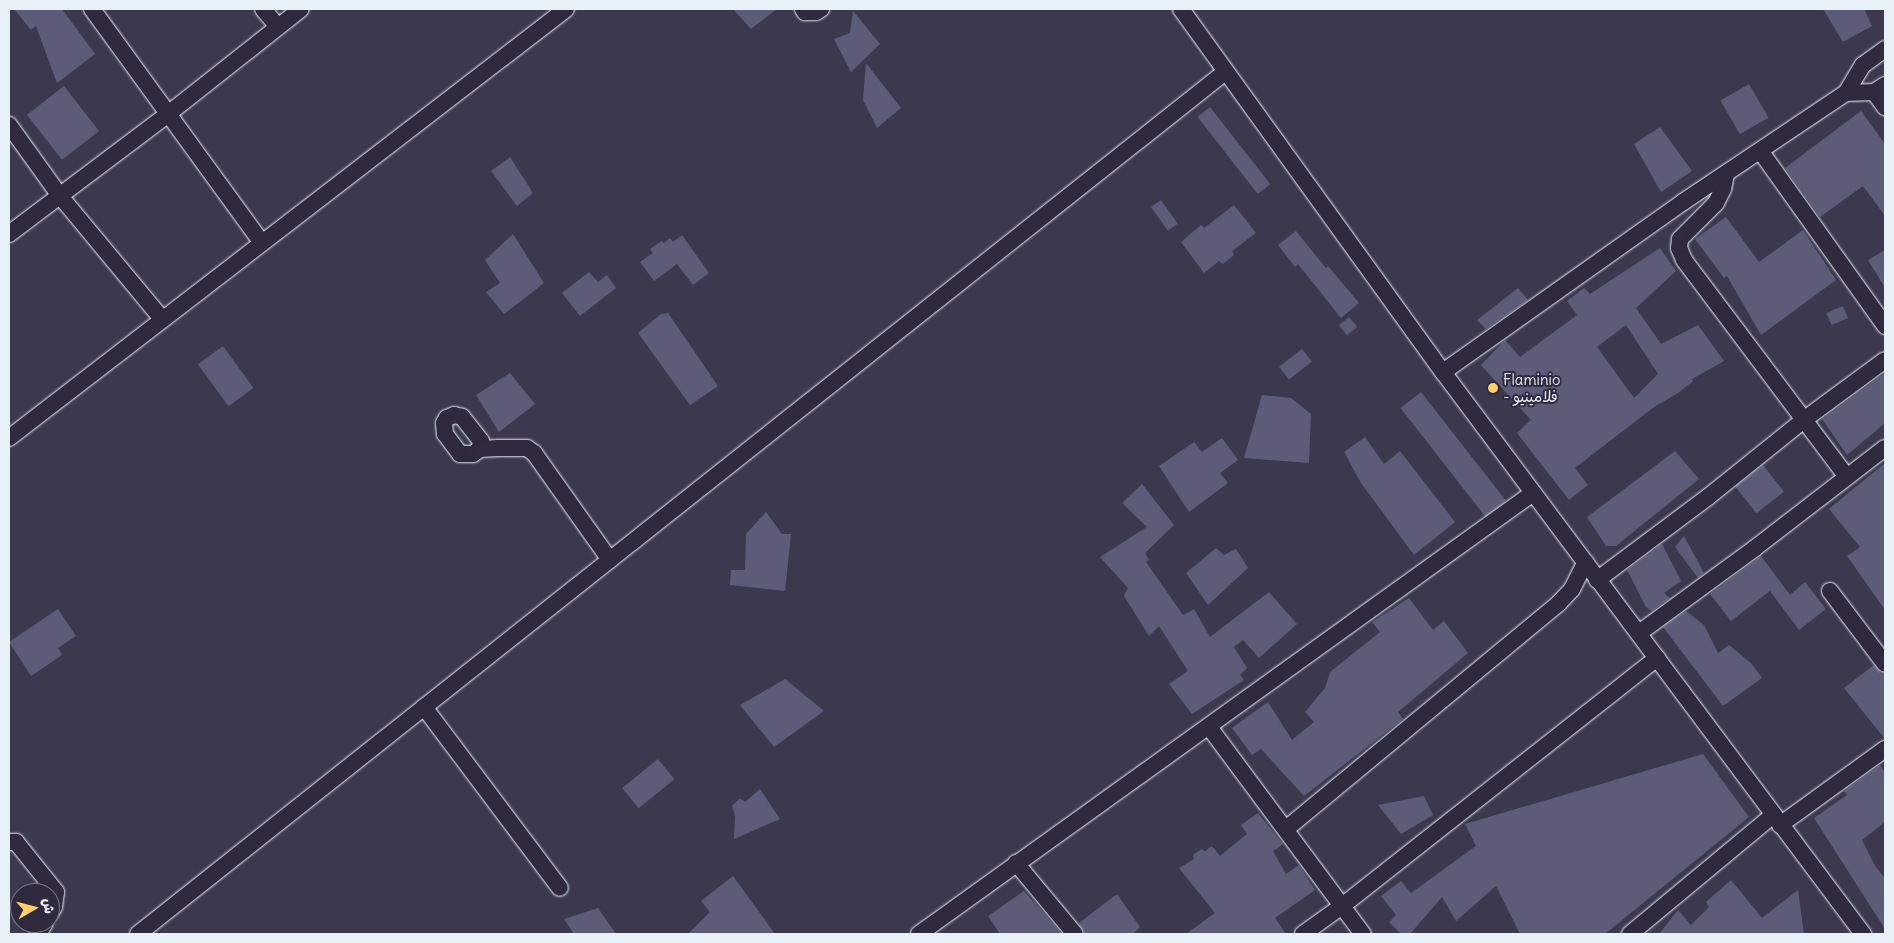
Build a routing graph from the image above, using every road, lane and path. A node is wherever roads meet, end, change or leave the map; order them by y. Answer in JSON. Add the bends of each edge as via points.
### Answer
{"nodes":[{"id":1,"x":92,"y":9,"type":"edge"},
{"id":2,"x":263,"y":9,"type":"edge"},
{"id":3,"x":301,"y":9,"type":"edge"},
{"id":4,"x":566,"y":9,"type":"edge"},
{"id":5,"x":803,"y":9,"type":"edge"},
{"id":6,"x":820,"y":9,"type":"edge"},
{"id":7,"x":1181,"y":9,"type":"edge"},
{"id":8,"x":278,"y":28,"type":"junction"},
{"id":9,"x":1885,"y":48,"type":"edge"},
{"id":10,"x":1225,"y":72,"type":"junction"},
{"id":11,"x":1880,"y":88,"type":"edge"},
{"id":12,"x":1846,"y":93,"type":"junction"},
{"id":13,"x":1885,"y":107,"type":"edge"},
{"id":14,"x":168,"y":114,"type":"junction"},
{"id":15,"x":9,"y":125,"type":"edge"},
{"id":16,"x":1760,"y":152,"type":"junction"},
{"id":17,"x":1726,"y":174,"type":"junction"},
{"id":18,"x":60,"y":196,"type":"junction"},
{"id":19,"x":9,"y":234,"type":"edge"},
{"id":20,"x":262,"y":243,"type":"junction"},
{"id":21,"x":162,"y":319,"type":"junction"},
{"id":22,"x":1885,"y":326,"type":"edge"},
{"id":23,"x":1885,"y":360,"type":"edge"},
{"id":24,"x":1443,"y":372,"type":"junction"},
{"id":25,"x":1805,"y":419,"type":"junction"},
{"id":26,"x":9,"y":438,"type":"edge"},
{"id":27,"x":1885,"y":448,"type":"edge"},
{"id":28,"x":480,"y":450,"type":"dead end"},
{"id":29,"x":1846,"y":476,"type":"junction"},
{"id":30,"x":1533,"y":493,"type":"junction"},
{"id":31,"x":610,"y":560,"type":"junction"},
{"id":32,"x":1586,"y":562,"type":"junction"},
{"id":33,"x":1597,"y":580,"type":"junction"},
{"id":34,"x":1830,"y":591,"type":"dead end"},
{"id":35,"x":1639,"y":633,"type":"junction"},
{"id":36,"x":1657,"y":658,"type":"junction"},
{"id":37,"x":1885,"y":664,"type":"edge"},
{"id":38,"x":424,"y":707,"type":"junction"},
{"id":39,"x":1209,"y":727,"type":"junction"},
{"id":40,"x":1885,"y":749,"type":"edge"},
{"id":41,"x":1776,"y":820,"type":"junction"},
{"id":42,"x":1286,"y":829,"type":"junction"},
{"id":43,"x":9,"y":842,"type":"edge"},
{"id":44,"x":1016,"y":863,"type":"junction"},
{"id":45,"x":49,"y":883,"type":"edge"},
{"id":46,"x":560,"y":888,"type":"dead end"},
{"id":47,"x":1342,"y":906,"type":"junction"},
{"id":48,"x":138,"y":934,"type":"edge"},
{"id":49,"x":919,"y":934,"type":"edge"},
{"id":50,"x":1075,"y":934,"type":"edge"},
{"id":51,"x":1303,"y":934,"type":"edge"},
{"id":52,"x":1363,"y":934,"type":"edge"},
{"id":53,"x":1630,"y":934,"type":"edge"},
{"id":54,"x":1863,"y":934,"type":"edge"}],
"edges":[{"from":1,"to":14,"type":"street"},
{"from":2,"to":8,"type":"street"},
{"from":3,"to":8,"type":"street"},
{"from":4,"to":20,"type":"street"},
{"from":5,"to":6,"type":"street","via":[[805,12]]},
{"from":7,"to":10,"type":"street"},
{"from":8,"to":14,"type":"street"},
{"from":9,"to":12,"type":"street","via":[[1863,65]]},
{"from":10,"to":24,"type":"street"},
{"from":10,"to":31,"type":"street"},
{"from":11,"to":12,"type":"street"},
{"from":11,"to":13,"type":"street"},
{"from":12,"to":16,"type":"street"},
{"from":14,"to":18,"type":"street"},
{"from":14,"to":20,"type":"street"},
{"from":15,"to":18,"type":"street"},
{"from":16,"to":17,"type":"street"},
{"from":16,"to":22,"type":"street"},
{"from":17,"to":24,"type":"street"},
{"from":17,"to":25,"type":"street","via":[[1716,203],[1680,239],[1679,248],[1684,260]]},
{"from":18,"to":19,"type":"street"},
{"from":18,"to":21,"type":"street"},
{"from":20,"to":21,"type":"street"},
{"from":21,"to":26,"type":"street"},
{"from":23,"to":25,"type":"street"},
{"from":24,"to":30,"type":"street"},
{"from":25,"to":29,"type":"street"},
{"from":25,"to":33,"type":"street"},
{"from":27,"to":29,"type":"street"},
{"from":28,"to":31,"type":"street","via":[[527,448],[534,453]]},
{"from":29,"to":35,"type":"street"},
{"from":30,"to":32,"type":"street"},
{"from":30,"to":39,"type":"street"},
{"from":31,"to":38,"type":"street"},
{"from":32,"to":33,"type":"street"},
{"from":32,"to":42,"type":"street","via":[[1572,589],[1559,603]]},
{"from":33,"to":35,"type":"street"},
{"from":34,"to":37,"type":"street"},
{"from":35,"to":36,"type":"street"},
{"from":36,"to":41,"type":"street"},
{"from":36,"to":47,"type":"street"},
{"from":38,"to":46,"type":"street"},
{"from":38,"to":48,"type":"street"},
{"from":39,"to":42,"type":"street"},
{"from":39,"to":44,"type":"street"},
{"from":40,"to":41,"type":"street"},
{"from":41,"to":53,"type":"street"},
{"from":41,"to":54,"type":"street"},
{"from":42,"to":47,"type":"street"},
{"from":43,"to":45,"type":"street","via":[[16,842]]},
{"from":44,"to":49,"type":"street"},
{"from":44,"to":50,"type":"street"},
{"from":47,"to":51,"type":"street"},
{"from":47,"to":52,"type":"street"}]}
